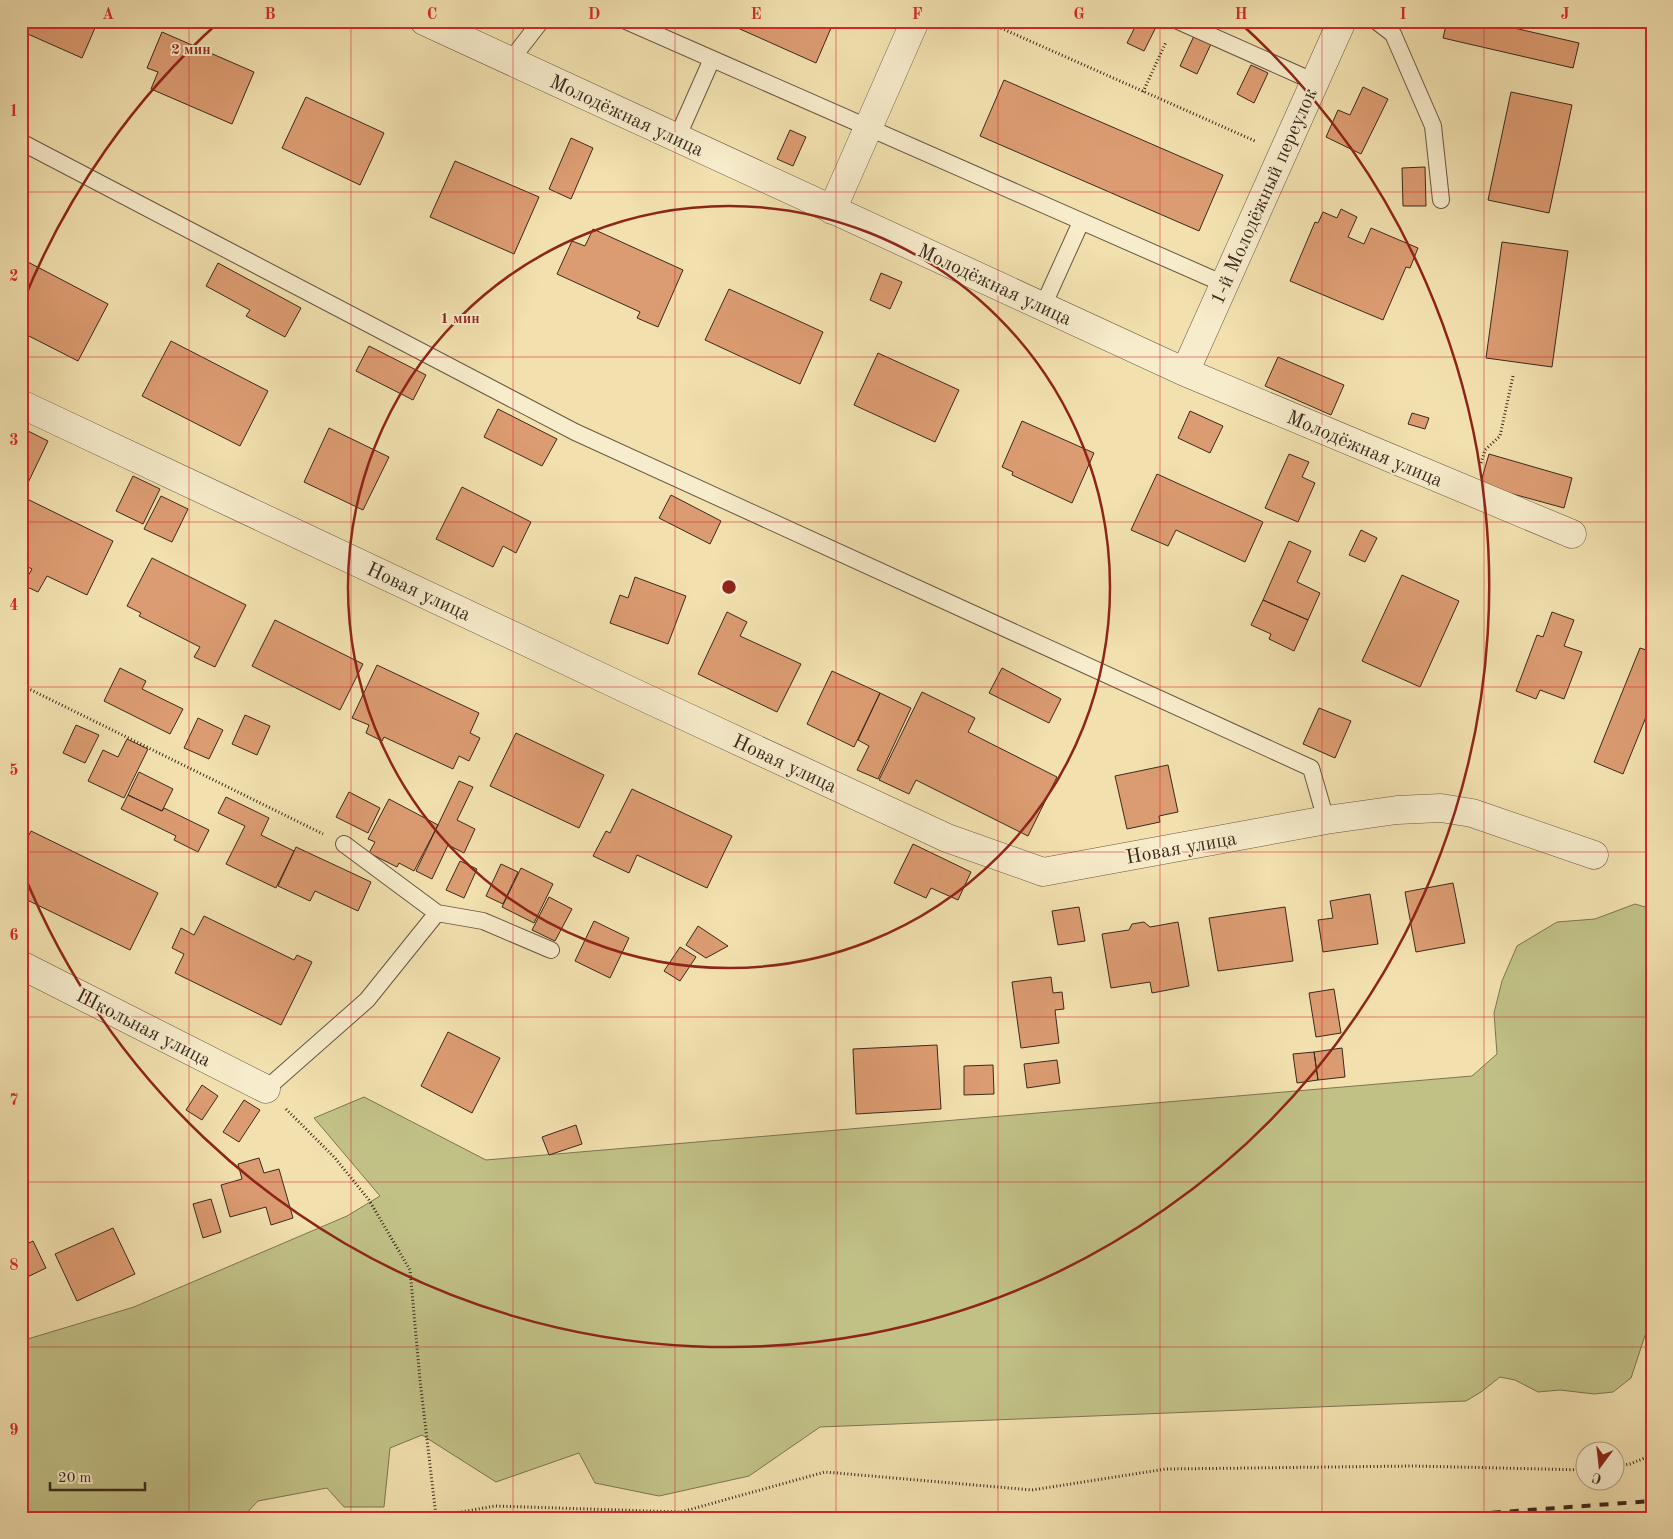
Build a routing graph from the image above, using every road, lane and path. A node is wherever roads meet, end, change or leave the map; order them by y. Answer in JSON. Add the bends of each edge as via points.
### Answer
{"nodes":[{"id":1,"x":424,"y":21,"type":"edge"},
{"id":2,"x":541,"y":21,"type":"edge"},
{"id":3,"x":626,"y":21,"type":"edge"},
{"id":4,"x":915,"y":21,"type":"edge"},
{"id":5,"x":985,"y":21,"type":"edge"},
{"id":6,"x":1178,"y":21,"type":"edge"},
{"id":7,"x":1342,"y":21,"type":"edge"},
{"id":8,"x":1376,"y":21,"type":"edge"},
{"id":9,"x":1168,"y":39,"type":"dead end"},
{"id":10,"x":712,"y":59,"type":"junction"},
{"id":11,"x":510,"y":61,"type":"junction"},
{"id":12,"x":1315,"y":82,"type":"junction"},
{"id":13,"x":1143,"y":92,"type":"junction"},
{"id":14,"x":868,"y":127,"type":"junction"},
{"id":15,"x":677,"y":138,"type":"junction"},
{"id":16,"x":21,"y":142,"type":"edge"},
{"id":17,"x":1283,"y":153,"type":"junction"},
{"id":18,"x":1441,"y":200,"type":"dead end"},
{"id":19,"x":832,"y":210,"type":"junction"},
{"id":20,"x":1081,"y":222,"type":"junction"},
{"id":21,"x":1224,"y":284,"type":"junction"},
{"id":22,"x":1043,"y":306,"type":"junction"},
{"id":23,"x":1185,"y":372,"type":"junction"},
{"id":24,"x":1513,"y":376,"type":"dead end"},
{"id":25,"x":21,"y":404,"type":"edge"},
{"id":26,"x":1473,"y":493,"type":"junction"},
{"id":27,"x":1572,"y":534,"type":"dead end"},
{"id":28,"x":21,"y":685,"type":"edge"},
{"id":29,"x":1326,"y":820,"type":"junction"},
{"id":30,"x":344,"y":844,"type":"joint"},
{"id":31,"x":1594,"y":855,"type":"dead end"},
{"id":32,"x":437,"y":913,"type":"junction"},
{"id":33,"x":551,"y":950,"type":"dead end"},
{"id":34,"x":21,"y":965,"type":"edge"},
{"id":35,"x":266,"y":1089,"type":"junction"},
{"id":36,"x":1652,"y":1455,"type":"edge"},
{"id":37,"x":1626,"y":1465,"type":"edge"},
{"id":38,"x":1576,"y":1470,"type":"edge"},
{"id":39,"x":681,"y":1512,"type":"junction"},
{"id":40,"x":436,"y":1516,"type":"junction"},
{"id":41,"x":427,"y":1518,"type":"edge"},
{"id":42,"x":684,"y":1518,"type":"edge"}],
"edges":[{"from":1,"to":11,"type":"street","name":"Молодёжная улица"},
{"from":2,"to":11,"type":"lane"},
{"from":3,"to":10,"type":"lane"},
{"from":4,"to":14,"type":"street"},
{"from":5,"to":13,"type":"path"},
{"from":6,"to":12,"type":"lane"},
{"from":7,"to":12,"type":"street","name":"1-й Молодёжный переулок"},
{"from":8,"to":18,"type":"lane","via":[[1393,34],[1433,126]]},
{"from":9,"to":13,"type":"path"},
{"from":10,"to":14,"type":"lane"},
{"from":10,"to":15,"type":"lane"},
{"from":11,"to":15,"type":"street","name":"Молодёжная улица"},
{"from":12,"to":17,"type":"street","name":"1-й Молодёжный переулок"},
{"from":13,"to":17,"type":"path"},
{"from":14,"to":19,"type":"street"},
{"from":14,"to":20,"type":"lane"},
{"from":15,"to":19,"type":"street","name":"Молодёжная улица"},
{"from":16,"to":29,"type":"lane","via":[[575,432],[1311,768]]},
{"from":17,"to":21,"type":"street","name":"1-й Молодёжный переулок"},
{"from":19,"to":22,"type":"street","name":"Молодёжная улица"},
{"from":20,"to":21,"type":"lane"},
{"from":20,"to":22,"type":"lane"},
{"from":21,"to":23,"type":"street","name":"1-й Молодёжный переулок"},
{"from":22,"to":23,"type":"street","name":"Молодёжная улица"},
{"from":23,"to":26,"type":"street","name":"Молодёжная улица"},
{"from":24,"to":26,"type":"path","via":[[1500,436],[1485,450]]},
{"from":25,"to":29,"type":"street","name":"Новая улица","via":[[947,838],[1043,872]]},
{"from":26,"to":27,"type":"street","name":"Молодёжная улица"},
{"from":28,"to":30,"type":"path"},
{"from":29,"to":31,"type":"street","name":"Новая улица","via":[[1397,810],[1441,808],[1472,813]]},
{"from":30,"to":32,"type":"lane"},
{"from":32,"to":33,"type":"lane","via":[[482,921]]},
{"from":32,"to":35,"type":"lane","via":[[367,1000]]},
{"from":34,"to":35,"type":"street","name":"Школьная улица"},
{"from":35,"to":40,"type":"path","via":[[335,1158],[369,1200],[410,1270]]},
{"from":36,"to":37,"type":"path"},
{"from":38,"to":39,"type":"path","via":[[1413,1466],[1166,1469],[1032,1490],[825,1472]]},
{"from":39,"to":40,"type":"path","via":[[494,1506]]},
{"from":39,"to":42,"type":"path"},
{"from":40,"to":41,"type":"path"}]}
